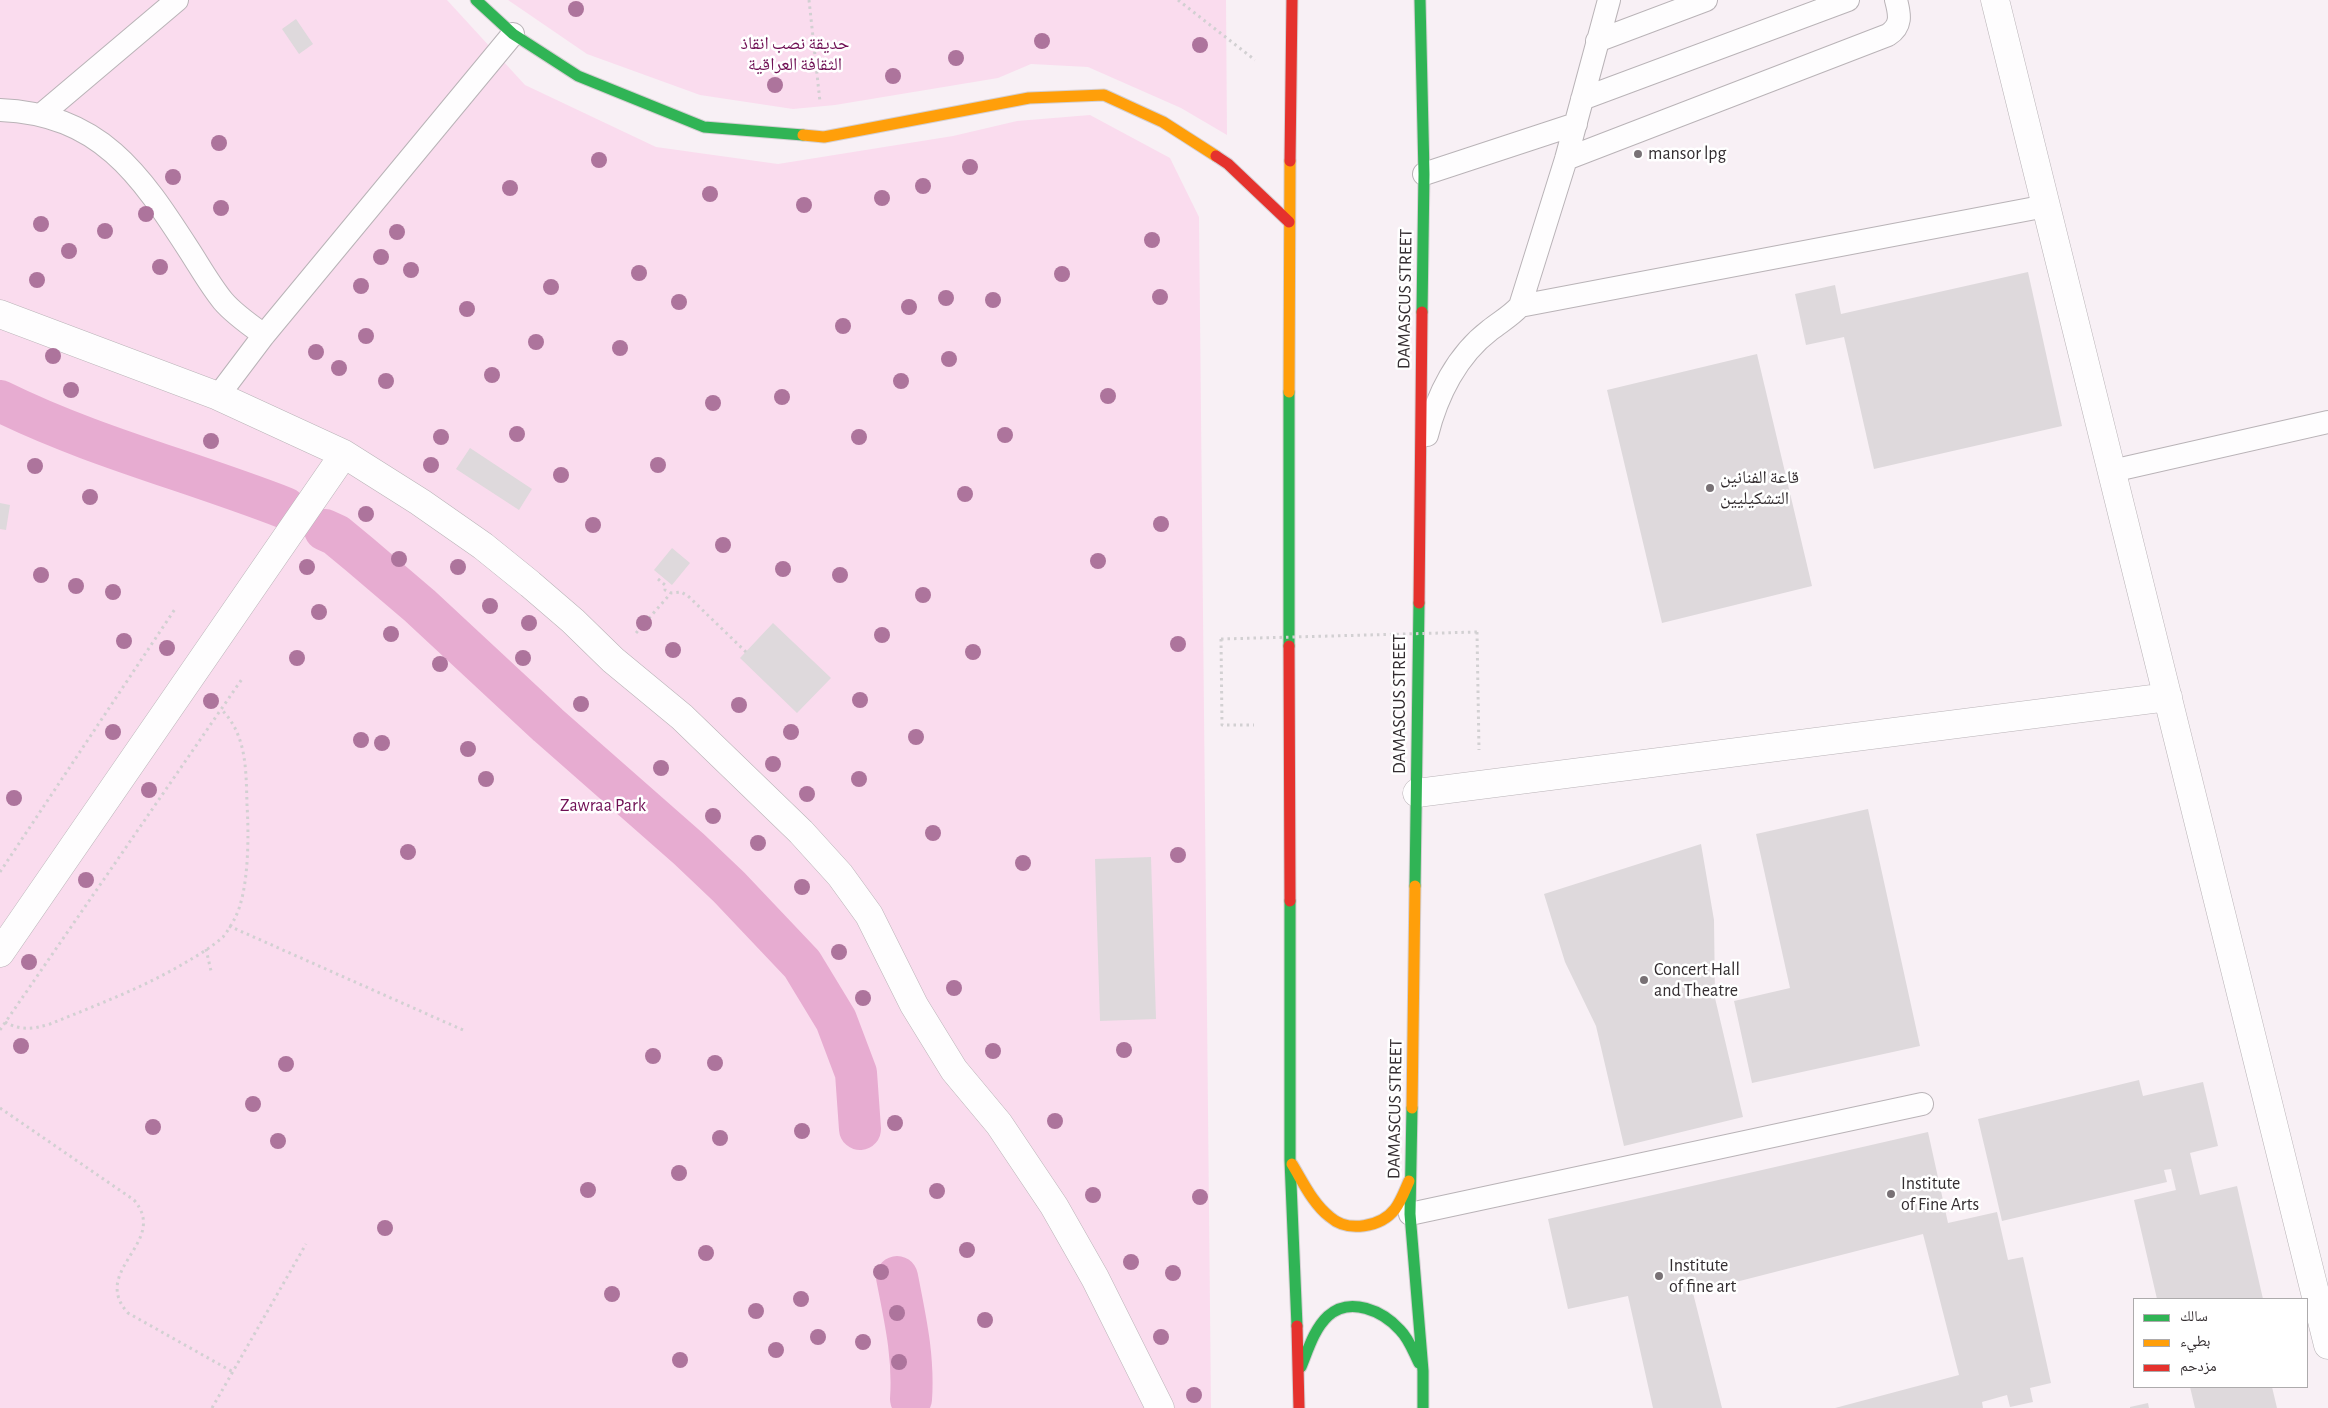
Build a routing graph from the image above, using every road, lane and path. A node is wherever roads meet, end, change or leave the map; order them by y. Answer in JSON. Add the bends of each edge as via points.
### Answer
{"nodes":[{"id":1,"x":177,"y":0,"type":"edge"},
{"id":2,"x":476,"y":0,"type":"edge"},
{"id":3,"x":809,"y":0,"type":"edge"},
{"id":4,"x":1178,"y":0,"type":"edge"},
{"id":5,"x":1292,"y":0,"type":"edge"},
{"id":6,"x":1420,"y":0,"type":"edge"},
{"id":7,"x":1609,"y":0,"type":"edge"},
{"id":8,"x":1706,"y":0,"type":"edge"},
{"id":9,"x":1848,"y":0,"type":"edge"},
{"id":10,"x":1896,"y":0,"type":"edge"},
{"id":11,"x":1996,"y":0,"type":"edge"},
{"id":12,"x":513,"y":34,"type":"junction"},
{"id":13,"x":1597,"y":41,"type":"junction"},
{"id":14,"x":1291,"y":88,"type":"junction"},
{"id":15,"x":1582,"y":99,"type":"junction"},
{"id":16,"x":0,"y":110,"type":"edge"},
{"id":17,"x":41,"y":115,"type":"junction"},
{"id":18,"x":1576,"y":124,"type":"junction"},
{"id":19,"x":824,"y":137,"type":"junction"},
{"id":20,"x":1566,"y":159,"type":"junction"},
{"id":21,"x":1424,"y":174,"type":"junction"},
{"id":22,"x":2046,"y":206,"type":"junction"},
{"id":23,"x":1289,"y":222,"type":"junction"},
{"id":24,"x":1520,"y":306,"type":"junction"},
{"id":25,"x":0,"y":314,"type":"edge"},
{"id":26,"x":264,"y":334,"type":"junction"},
{"id":27,"x":218,"y":396,"type":"junction"},
{"id":28,"x":2328,"y":422,"type":"edge"},
{"id":29,"x":344,"y":454,"type":"junction"},
{"id":30,"x":1420,"y":465,"type":"junction"},
{"id":31,"x":2112,"y":471,"type":"junction"},
{"id":32,"x":658,"y":579,"type":"dead end"},
{"id":33,"x":671,"y":593,"type":"junction"},
{"id":34,"x":175,"y":609,"type":"dead end"},
{"id":35,"x":746,"y":652,"type":"dead end"},
{"id":36,"x":613,"y":660,"type":"junction"},
{"id":37,"x":242,"y":679,"type":"dead end"},
{"id":38,"x":2168,"y":697,"type":"junction"},
{"id":39,"x":221,"y":709,"type":"junction"},
{"id":40,"x":1478,"y":716,"type":"dead end"},
{"id":41,"x":1222,"y":725,"type":"dead end"},
{"id":42,"x":1417,"y":794,"type":"junction"},
{"id":43,"x":0,"y":872,"type":"edge"},
{"id":44,"x":229,"y":926,"type":"junction"},
{"id":45,"x":206,"y":949,"type":"junction"},
{"id":46,"x":0,"y":953,"type":"edge"},
{"id":47,"x":211,"y":970,"type":"dead end"},
{"id":48,"x":5,"y":1022,"type":"junction"},
{"id":49,"x":0,"y":1030,"type":"edge"},
{"id":50,"x":463,"y":1030,"type":"dead end"},
{"id":51,"x":1922,"y":1104,"type":"dead end"},
{"id":52,"x":0,"y":1108,"type":"edge"},
{"id":53,"x":1290,"y":1160,"type":"junction"},
{"id":54,"x":1411,"y":1176,"type":"junction"},
{"id":55,"x":1410,"y":1214,"type":"junction"},
{"id":56,"x":306,"y":1244,"type":"dead end"},
{"id":57,"x":2328,"y":1345,"type":"edge"},
{"id":58,"x":1299,"y":1371,"type":"junction"},
{"id":59,"x":1423,"y":1371,"type":"junction"},
{"id":60,"x":233,"y":1372,"type":"junction"},
{"id":61,"x":212,"y":1408,"type":"edge"},
{"id":62,"x":1160,"y":1408,"type":"edge"},
{"id":63,"x":1299,"y":1408,"type":"edge"},
{"id":64,"x":1423,"y":1408,"type":"edge"}],
"edges":[{"from":1,"to":17,"type":"lane"},
{"from":2,"to":12,"type":"main road"},
{"from":3,"to":19,"type":"path"},
{"from":4,"to":14,"type":"path"},
{"from":5,"to":14,"type":"main road"},
{"from":6,"to":21,"type":"main road","name":"DAMASCUS STREET"},
{"from":7,"to":13,"type":"lane"},
{"from":8,"to":13,"type":"lane"},
{"from":9,"to":15,"type":"lane"},
{"from":10,"to":20,"type":"lane","via":[[1899,23],[1888,35]]},
{"from":11,"to":22,"type":"street"},
{"from":12,"to":19,"type":"main road","via":[[578,76],[704,127]]},
{"from":12,"to":26,"type":"lane"},
{"from":13,"to":15,"type":"lane"},
{"from":14,"to":23,"type":"main road"},
{"from":15,"to":18,"type":"lane"},
{"from":16,"to":17,"type":"lane"},
{"from":17,"to":26,"type":"lane","via":[[65,122],[122,158],[144,184],[224,301]]},
{"from":18,"to":20,"type":"lane"},
{"from":18,"to":21,"type":"lane"},
{"from":19,"to":23,"type":"main road","via":[[1029,98],[1104,95],[1163,122],[1228,164]]},
{"from":20,"to":24,"type":"lane"},
{"from":21,"to":30,"type":"main road","name":"DAMASCUS STREET"},
{"from":22,"to":24,"type":"lane"},
{"from":22,"to":31,"type":"street"},
{"from":23,"to":53,"type":"main road"},
{"from":24,"to":30,"type":"lane","via":[[1475,345],[1446,382],[1433,412]]},
{"from":25,"to":27,"type":"street"},
{"from":26,"to":27,"type":"lane"},
{"from":27,"to":29,"type":"street"},
{"from":28,"to":31,"type":"lane"},
{"from":29,"to":36,"type":"street","via":[[483,546],[573,621]]},
{"from":29,"to":46,"type":"street"},
{"from":30,"to":42,"type":"main road","name":"DAMASCUS STREET"},
{"from":31,"to":38,"type":"street"},
{"from":32,"to":33,"type":"path"},
{"from":33,"to":35,"type":"path","via":[[681,592],[688,596]]},
{"from":33,"to":36,"type":"path"},
{"from":34,"to":43,"type":"path"},
{"from":36,"to":62,"type":"street","via":[[682,718],[801,832],[840,875],[869,916],[914,1005],[954,1070],[999,1124],[1054,1206],[1095,1278]]},
{"from":37,"to":39,"type":"path"},
{"from":38,"to":42,"type":"street"},
{"from":38,"to":57,"type":"street"},
{"from":39,"to":44,"type":"path","via":[[233,720],[240,739],[247,800],[248,848],[242,892],[236,916]]},
{"from":39,"to":48,"type":"path"},
{"from":40,"to":41,"type":"path","bridge":true,"via":[[1477,632],[1221,638]]},
{"from":42,"to":54,"type":"main road","name":"DAMASCUS STREET"},
{"from":44,"to":45,"type":"path","via":[[223,936]]},
{"from":44,"to":50,"type":"path"},
{"from":45,"to":47,"type":"path"},
{"from":45,"to":48,"type":"path","via":[[153,981],[50,1024],[34,1029],[16,1028]]},
{"from":48,"to":49,"type":"path"},
{"from":51,"to":55,"type":"lane"},
{"from":52,"to":60,"type":"path","via":[[134,1200],[144,1215],[142,1235],[118,1277],[117,1296],[128,1313]]},
{"from":53,"to":54,"type":"main road","via":[[1309,1193],[1330,1218],[1347,1226],[1369,1225],[1383,1220],[1396,1208]]},
{"from":53,"to":58,"type":"main road"},
{"from":54,"to":55,"type":"main road","name":"DAMASCUS STREET"},
{"from":55,"to":59,"type":"main road","name":"DAMASCUS STREET"},
{"from":56,"to":60,"type":"path"},
{"from":58,"to":59,"type":"main road","via":[[1315,1335],[1329,1315],[1348,1307],[1366,1308],[1381,1314],[1396,1326],[1407,1338]]},
{"from":58,"to":63,"type":"main road"},
{"from":59,"to":64,"type":"main road","name":"DAMASCUS STREET"},
{"from":60,"to":61,"type":"path"}]}
